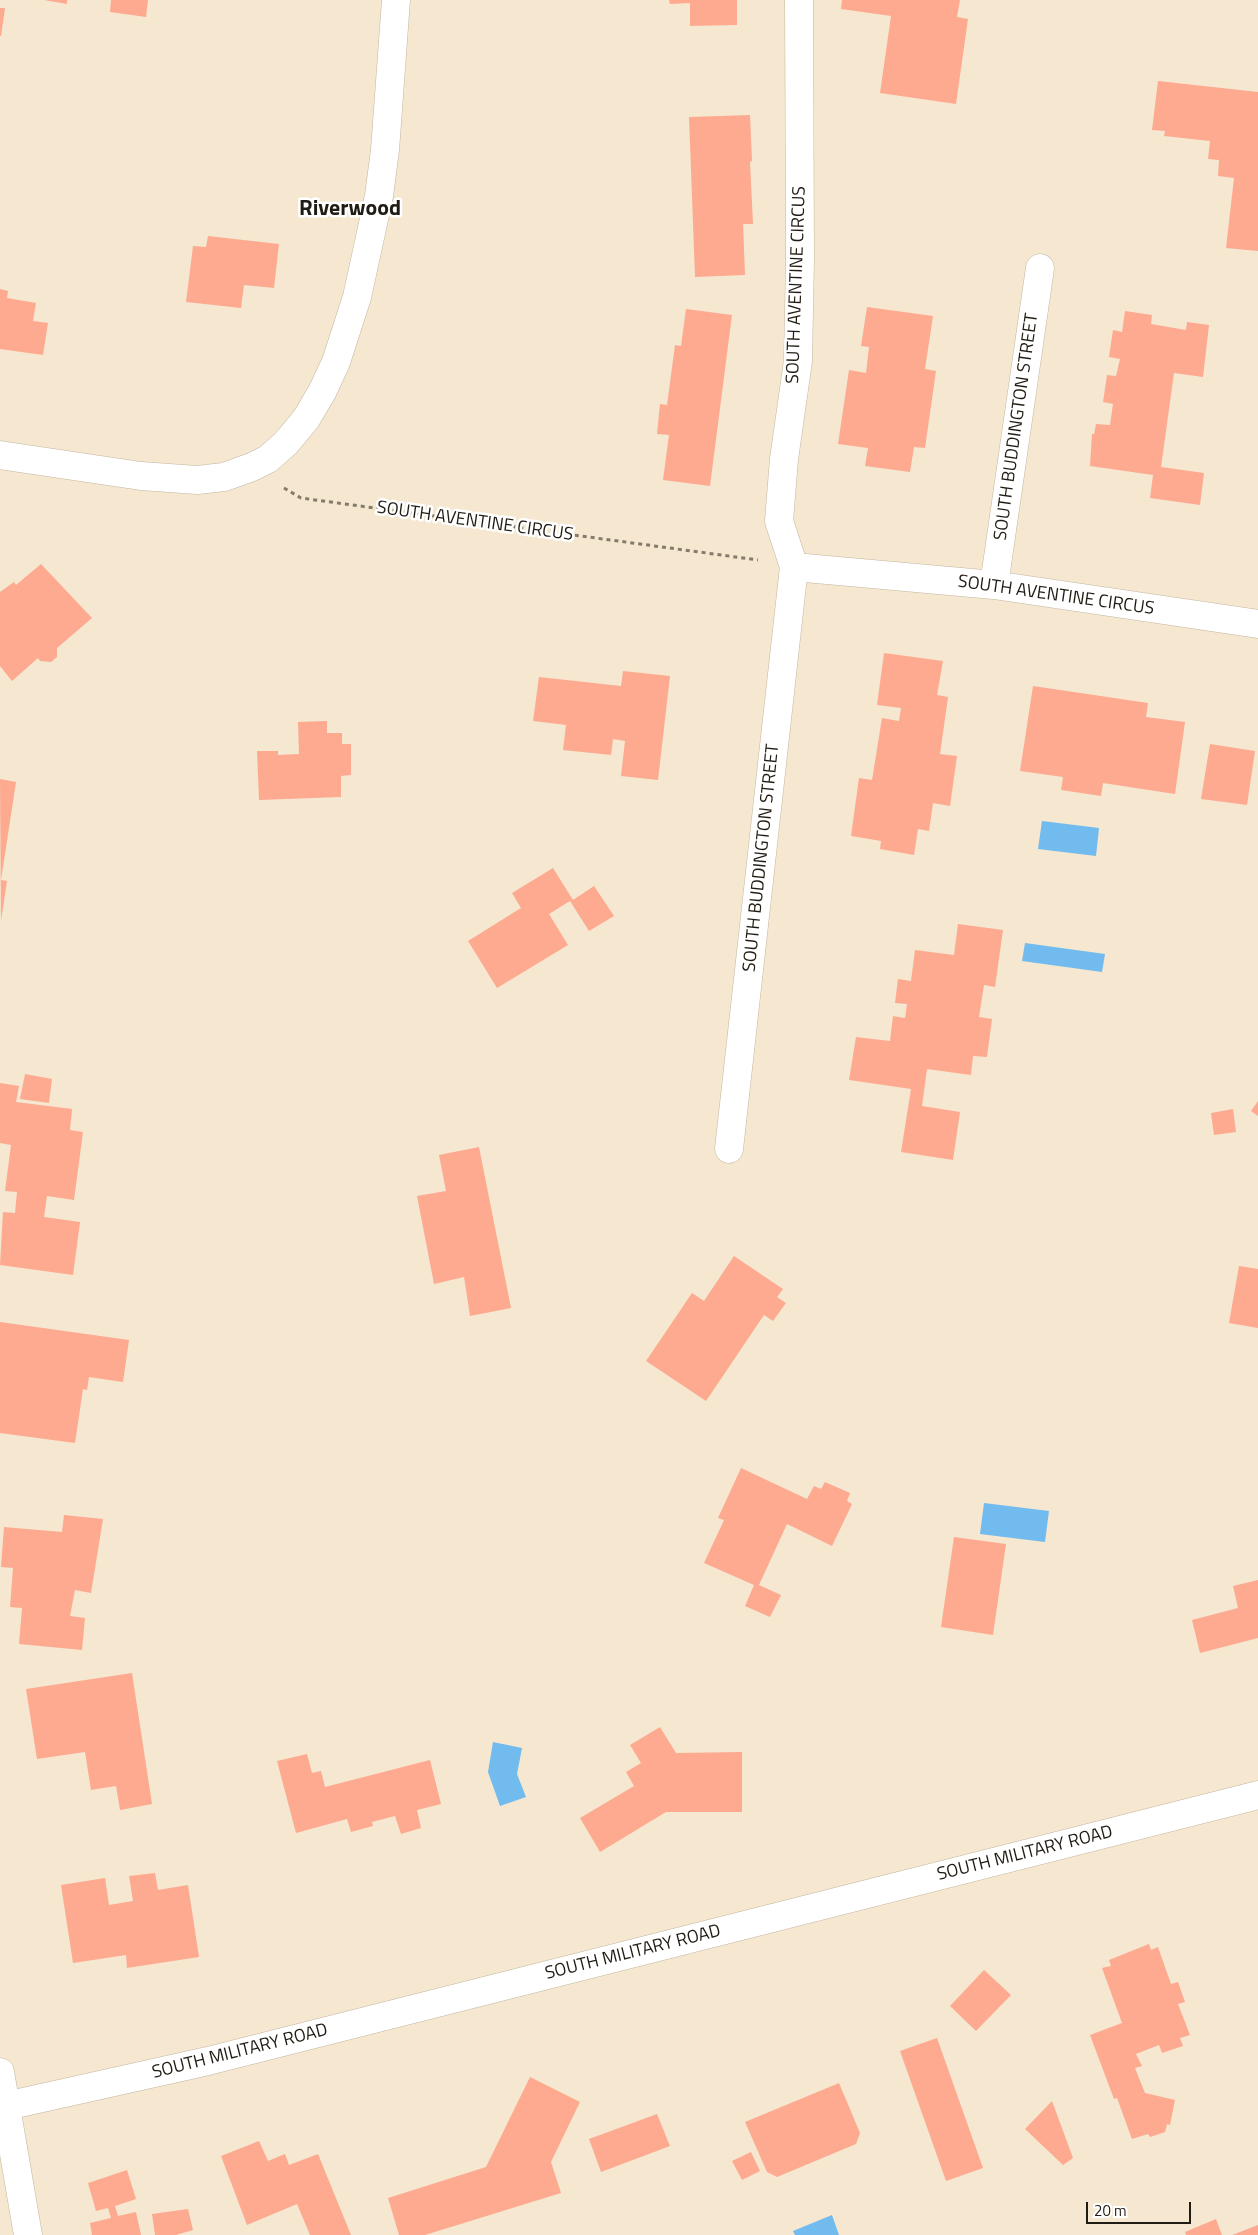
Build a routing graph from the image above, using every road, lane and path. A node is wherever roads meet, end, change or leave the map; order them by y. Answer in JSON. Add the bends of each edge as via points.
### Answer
{"nodes":[{"id":1,"x":396,"y":0,"type":"edge"},
{"id":2,"x":799,"y":0,"type":"edge"},
{"id":3,"x":1040,"y":268,"type":"dead end"},
{"id":4,"x":0,"y":455,"type":"edge"},
{"id":5,"x":252,"y":468,"type":"junction"},
{"id":6,"x":794,"y":567,"type":"junction"},
{"id":7,"x":994,"y":585,"type":"junction"},
{"id":8,"x":1258,"y":624,"type":"edge"},
{"id":9,"x":729,"y":1149,"type":"dead end"},
{"id":10,"x":1258,"y":1795,"type":"edge"},
{"id":11,"x":0,"y":2072,"type":"edge"},
{"id":12,"x":6,"y":2106,"type":"junction"},
{"id":13,"x":28,"y":2235,"type":"edge"}],
"edges":[{"from":1,"to":5,"type":"street","via":[[391,89],[380,187],[358,297],[336,362],[306,419],[286,443]]},
{"from":2,"to":6,"type":"street","name":"SOUTH AVENTINE CIRCUS","via":[[798,361],[784,459],[780,521]]},
{"from":3,"to":7,"type":"street","name":"SOUTH BUDDINGTON STREET"},
{"from":4,"to":5,"type":"street","via":[[170,479],[224,477]]},
{"from":5,"to":6,"type":"path","name":"SOUTH AVENTINE CIRCUS","via":[[300,498]]},
{"from":6,"to":7,"type":"street","name":"SOUTH AVENTINE CIRCUS"},
{"from":6,"to":9,"type":"street","name":"SOUTH BUDDINGTON STREET"},
{"from":7,"to":8,"type":"street","name":"SOUTH AVENTINE CIRCUS"},
{"from":10,"to":12,"type":"street","name":"SOUTH MILITARY ROAD","via":[[208,2061]]},
{"from":11,"to":12,"type":"street"},
{"from":12,"to":13,"type":"street"}]}
